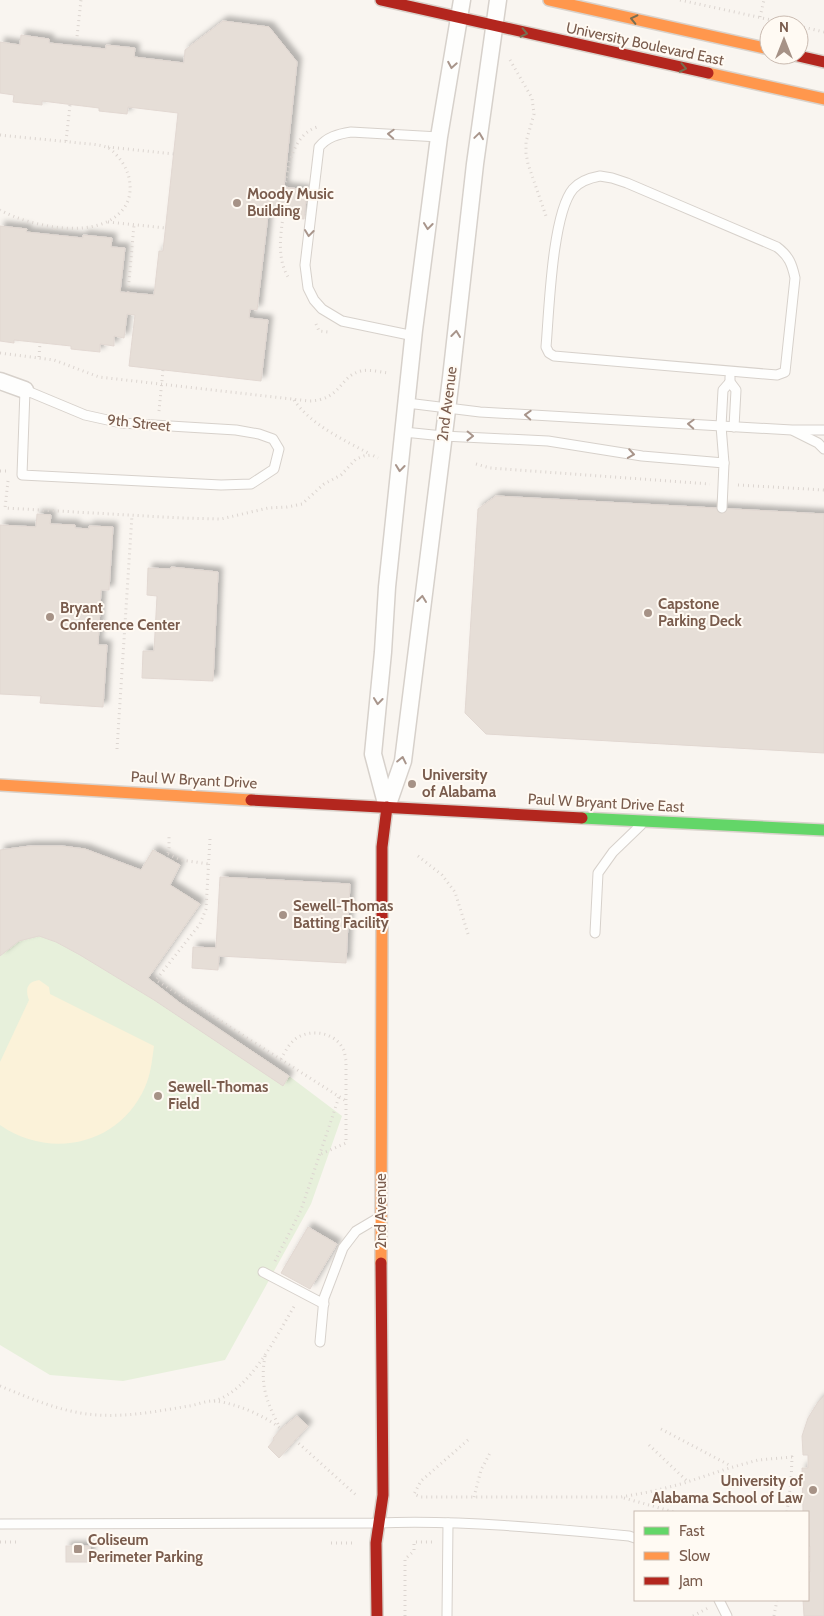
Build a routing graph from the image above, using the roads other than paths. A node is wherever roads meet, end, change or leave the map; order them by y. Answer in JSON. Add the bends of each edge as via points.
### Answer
{"nodes":[{"id":1,"x":381,"y":0,"type":"edge"},
{"id":2,"x":462,"y":0,"type":"edge"},
{"id":3,"x":498,"y":0,"type":"edge"},
{"id":4,"x":549,"y":0,"type":"edge"},
{"id":5,"x":460,"y":17,"type":"junction"},
{"id":6,"x":494,"y":26,"type":"junction"},
{"id":7,"x":759,"y":47,"type":"edge"},
{"id":8,"x":809,"y":58,"type":"edge"},
{"id":9,"x":824,"y":62,"type":"edge"},
{"id":10,"x":824,"y":99,"type":"edge"},
{"id":11,"x":439,"y":138,"type":"junction"},
{"id":12,"x":414,"y":336,"type":"junction"},
{"id":13,"x":730,"y":371,"type":"junction"},
{"id":14,"x":0,"y":381,"type":"edge"},
{"id":15,"x":730,"y":382,"type":"junction"},
{"id":16,"x":25,"y":390,"type":"junction"},
{"id":17,"x":407,"y":403,"type":"junction"},
{"id":18,"x":447,"y":407,"type":"junction"},
{"id":19,"x":721,"y":426,"type":"junction"},
{"id":20,"x":734,"y":427,"type":"junction"},
{"id":21,"x":792,"y":430,"type":"junction"},
{"id":22,"x":824,"y":430,"type":"edge"},
{"id":23,"x":404,"y":432,"type":"junction"},
{"id":24,"x":443,"y":436,"type":"junction"},
{"id":25,"x":824,"y":449,"type":"edge"},
{"id":26,"x":724,"y":463,"type":"junction"},
{"id":27,"x":722,"y":508,"type":"dead end"},
{"id":28,"x":0,"y":785,"type":"edge"},
{"id":29,"x":387,"y":807,"type":"junction"},
{"id":30,"x":646,"y":820,"type":"junction"},
{"id":31,"x":824,"y":830,"type":"edge"},
{"id":32,"x":595,"y":933,"type":"dead end"},
{"id":33,"x":381,"y":1216,"type":"junction"},
{"id":34,"x":265,"y":1273,"type":"road end"},
{"id":35,"x":324,"y":1304,"type":"junction"},
{"id":36,"x":320,"y":1342,"type":"dead end"},
{"id":37,"x":448,"y":1523,"type":"junction"},
{"id":38,"x":0,"y":1524,"type":"edge"},
{"id":39,"x":378,"y":1524,"type":"junction"},
{"id":40,"x":634,"y":1538,"type":"edge"},
{"id":41,"x":720,"y":1601,"type":"edge"},
{"id":42,"x":376,"y":1616,"type":"edge"},
{"id":43,"x":446,"y":1616,"type":"edge"},
{"id":44,"x":727,"y":1616,"type":"edge"}],
"edges":[{"from":1,"to":5,"type":"main road","name":"University Boulevard East"},
{"from":2,"to":5,"type":"street","name":"2nd Avenue"},
{"from":3,"to":6,"type":"street","name":"2nd Avenue"},
{"from":7,"to":4,"type":"main road","name":"University Boulevard East","one_way":true},
{"from":5,"to":6,"type":"main road","name":"University Boulevard East"},
{"from":5,"to":11,"type":"street","name":"2nd Avenue","one_way":true},
{"from":6,"to":10,"type":"main road","name":"University Boulevard East","one_way":true},
{"from":18,"to":6,"type":"street","name":"2nd Avenue","one_way":true},
{"from":8,"to":9,"type":"main road"},
{"from":11,"to":12,"type":"street","name":"2nd Avenue","one_way":true},
{"from":11,"to":12,"type":"lane","one_way":true,"via":[[351,132],[325,140],[319,147],[305,265],[308,288],[314,300],[342,321]]},
{"from":12,"to":17,"type":"street","name":"2nd Avenue"},
{"from":13,"to":13,"type":"lane","via":[[777,375],[785,372],[795,278],[792,263],[785,253],[778,246],[612,178],[586,179],[573,189],[559,224],[546,347],[549,354]]},
{"from":13,"to":15,"type":"lane"},
{"from":14,"to":16,"type":"street","name":"9th Street"},
{"from":15,"to":19,"type":"lane","via":[[723,390]]},
{"from":15,"to":20,"type":"lane","via":[[736,390]]},
{"from":16,"to":16,"type":"lane","name":"9th Street","via":[[22,475],[221,485],[251,484],[274,469],[279,449],[273,439],[259,434],[121,423],[85,415]]},
{"from":17,"to":18,"type":"lane"},
{"from":17,"to":23,"type":"street","name":"2nd Avenue"},
{"from":19,"to":18,"type":"lane","one_way":true,"via":[[480,412]]},
{"from":18,"to":24,"type":"street","name":"2nd Avenue"},
{"from":19,"to":20,"type":"lane"},
{"from":19,"to":26,"type":"lane"},
{"from":20,"to":21,"type":"lane"},
{"from":21,"to":22,"type":"lane"},
{"from":21,"to":25,"type":"lane"},
{"from":23,"to":24,"type":"lane"},
{"from":23,"to":29,"type":"street","name":"2nd Avenue","one_way":true,"via":[[373,754]]},
{"from":24,"to":26,"type":"lane","one_way":true,"via":[[548,441],[642,456]]},
{"from":29,"to":24,"type":"street","name":"2nd Avenue","one_way":true,"via":[[402,761]]},
{"from":26,"to":27,"type":"lane"},
{"from":28,"to":29,"type":"main road","name":"Paul W Bryant Drive"},
{"from":29,"to":30,"type":"main road","name":"Paul W Bryant Drive East"},
{"from":29,"to":33,"type":"main road","name":"2nd Avenue","via":[[382,847]]},
{"from":30,"to":31,"type":"main road","name":"Paul W Bryant Drive East"},
{"from":30,"to":32,"type":"lane","via":[[613,852],[598,874]]},
{"from":33,"to":35,"type":"lane","via":[[356,1231],[343,1248]]},
{"from":33,"to":39,"type":"main road","name":"2nd Avenue","via":[[383,1495]]},
{"from":34,"to":35,"type":"lane"},
{"from":35,"to":36,"type":"lane"},
{"from":37,"to":39,"type":"lane"},
{"from":37,"to":40,"type":"lane","via":[[553,1528]]},
{"from":37,"to":43,"type":"lane"},
{"from":38,"to":39,"type":"lane"},
{"from":39,"to":42,"type":"main road","name":"2nd Avenue"},
{"from":41,"to":44,"type":"lane"}]}
